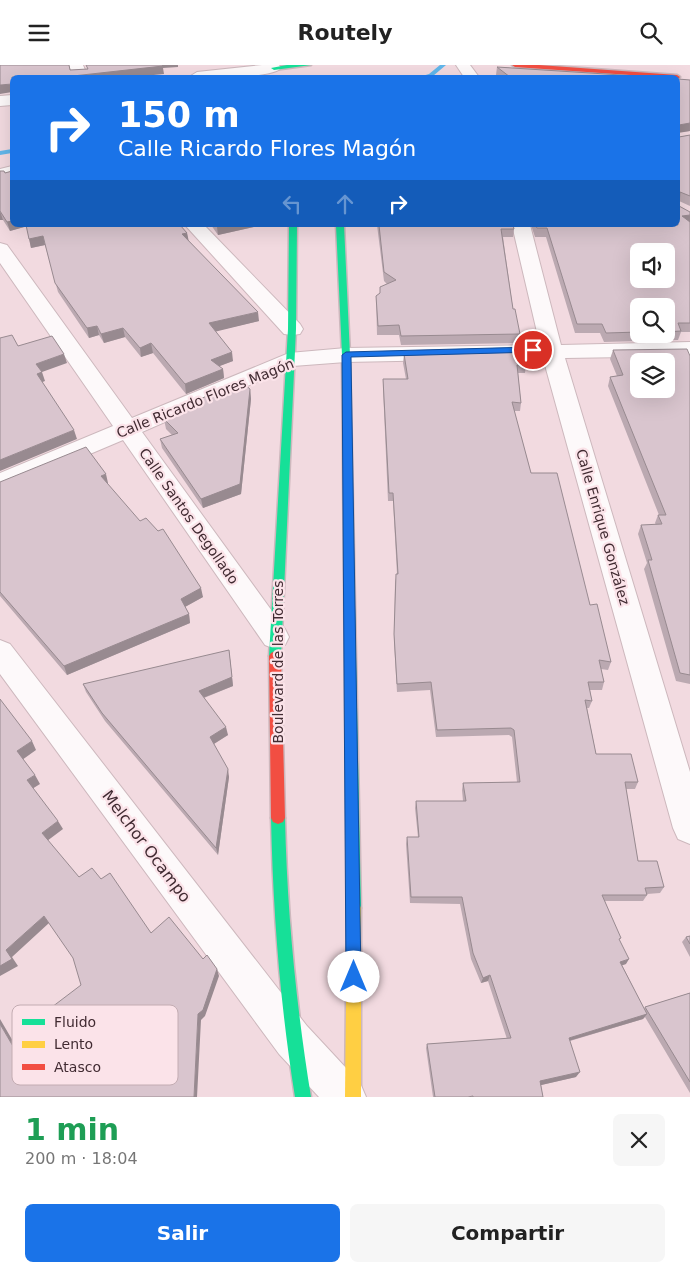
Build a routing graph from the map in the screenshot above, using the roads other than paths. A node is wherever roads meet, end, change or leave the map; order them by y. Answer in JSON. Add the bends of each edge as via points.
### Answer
{"nodes":[{"id":1,"x":309,"y":65,"type":"edge"},
{"id":2,"x":514,"y":65,"type":"edge"},
{"id":3,"x":275,"y":70,"type":"edge"},
{"id":4,"x":219,"y":75,"type":"edge"},
{"id":5,"x":650,"y":75,"type":"edge"},
{"id":6,"x":196,"y":227,"type":"edge"},
{"id":7,"x":293,"y":227,"type":"edge"},
{"id":8,"x":340,"y":227,"type":"edge"},
{"id":9,"x":521,"y":227,"type":"edge"},
{"id":10,"x":0,"y":249,"type":"edge"},
{"id":11,"x":292,"y":329,"type":"junction"},
{"id":12,"x":690,"y":349,"type":"edge"},
{"id":13,"x":552,"y":350,"type":"junction"},
{"id":14,"x":346,"y":355,"type":"junction"},
{"id":15,"x":289,"y":360,"type":"junction"},
{"id":16,"x":128,"y":429,"type":"junction"},
{"id":17,"x":0,"y":483,"type":"edge"},
{"id":18,"x":275,"y":637,"type":"junction"},
{"id":19,"x":0,"y":652,"type":"edge"},
{"id":20,"x":690,"y":827,"type":"edge"},
{"id":21,"x":293,"y":1040,"type":"junction"},
{"id":22,"x":303,"y":1097,"type":"edge"},
{"id":23,"x":346,"y":1097,"type":"edge"},
{"id":24,"x":353,"y":1097,"type":"edge"}],
"edges":[{"from":1,"to":3,"type":"street"},
{"from":2,"to":5,"type":"street"},
{"from":3,"to":4,"type":"street"},
{"from":6,"to":11,"type":"street"},
{"from":7,"to":11,"type":"street","name":"Boulevard de las Torres"},
{"from":8,"to":14,"type":"street"},
{"from":9,"to":13,"type":"street","name":"Calle Enrique González"},
{"from":10,"to":16,"type":"street","name":"Calle Santos Degollado"},
{"from":11,"to":15,"type":"street","name":"Boulevard de las Torres"},
{"from":12,"to":13,"type":"street","name":"Calle Ricardo Flores Magón"},
{"from":13,"to":14,"type":"street","name":"Calle Ricardo Flores Magón"},
{"from":13,"to":20,"type":"street","name":"Calle Enrique González"},
{"from":14,"to":15,"type":"street","name":"Calle Ricardo Flores Magón"},
{"from":14,"to":24,"type":"street","via":[[354,917]]},
{"from":15,"to":16,"type":"street","name":"Calle Ricardo Flores Magón"},
{"from":15,"to":18,"type":"street","name":"Boulevard de las Torres"},
{"from":16,"to":17,"type":"street","name":"Calle Ricardo Flores Magón"},
{"from":16,"to":18,"type":"street","name":"Calle Santos Degollado"},
{"from":18,"to":21,"type":"street","name":"Boulevard de las Torres","via":[[279,893]]},
{"from":19,"to":21,"type":"street","name":"Melchor Ocampo"},
{"from":21,"to":22,"type":"street","name":"Boulevard de las Torres"},
{"from":21,"to":23,"type":"street","name":"Melchor Ocampo"}]}
